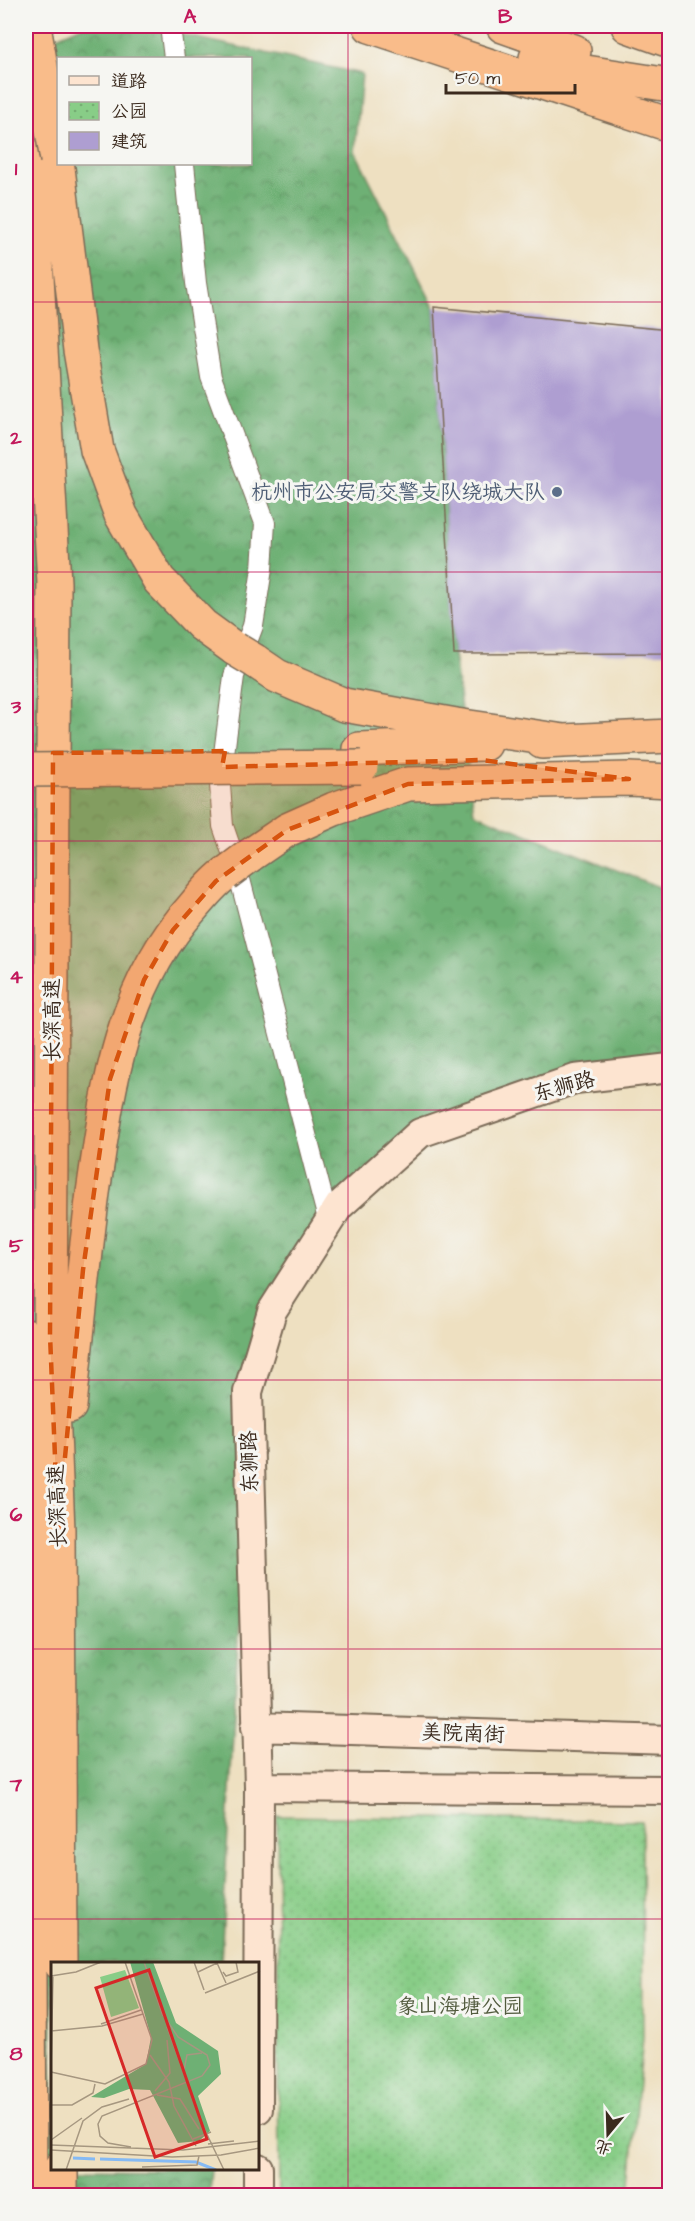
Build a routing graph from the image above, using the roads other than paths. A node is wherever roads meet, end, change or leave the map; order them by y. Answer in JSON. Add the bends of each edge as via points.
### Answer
{"nodes":[{"id":1,"x":34,"y":26,"type":"edge"},
{"id":2,"x":170,"y":26,"type":"edge"},
{"id":3,"x":370,"y":26,"type":"edge"},
{"id":4,"x":440,"y":26,"type":"edge"},
{"id":5,"x":502,"y":26,"type":"edge"},
{"id":6,"x":628,"y":26,"type":"edge"},
{"id":7,"x":669,"y":41,"type":"edge"},
{"id":8,"x":174,"y":57,"type":"edge"},
{"id":9,"x":26,"y":78,"type":"edge"},
{"id":10,"x":669,"y":84,"type":"edge"},
{"id":11,"x":669,"y":125,"type":"edge"},
{"id":12,"x":184,"y":165,"type":"edge"},
{"id":13,"x":44,"y":167,"type":"junction"},
{"id":14,"x":669,"y":736,"type":"edge"},
{"id":15,"x":564,"y":741,"type":"junction"},
{"id":16,"x":26,"y":754,"type":"edge"},
{"id":17,"x":360,"y":758,"type":"junction"},
{"id":18,"x":26,"y":770,"type":"edge"},
{"id":19,"x":629,"y":779,"type":"junction"},
{"id":20,"x":669,"y":781,"type":"edge"},
{"id":21,"x":669,"y":1068,"type":"edge"},
{"id":22,"x":328,"y":1223,"type":"junction"},
{"id":23,"x":26,"y":1336,"type":"edge"},
{"id":24,"x":58,"y":1530,"type":"junction"},
{"id":25,"x":27,"y":1660,"type":"edge"},
{"id":26,"x":256,"y":1727,"type":"junction"},
{"id":27,"x":669,"y":1740,"type":"edge"},
{"id":28,"x":259,"y":1787,"type":"junction"},
{"id":29,"x":669,"y":1790,"type":"edge"},
{"id":30,"x":60,"y":1962,"type":"edge"},
{"id":31,"x":258,"y":1962,"type":"edge"},
{"id":32,"x":61,"y":2170,"type":"edge"},
{"id":33,"x":258,"y":2170,"type":"edge"},
{"id":34,"x":30,"y":2196,"type":"edge"},
{"id":35,"x":61,"y":2196,"type":"edge"},
{"id":36,"x":258,"y":2196,"type":"edge"}],
"edges":[{"from":1,"to":13,"type":"highway","bridge":true},
{"from":2,"to":8,"type":"street"},
{"from":3,"to":11,"type":"highway"},
{"from":4,"to":10,"type":"highway","via":[[573,70]]},
{"from":5,"to":10,"type":"highway"},
{"from":6,"to":7,"type":"highway"},
{"from":9,"to":13,"type":"highway","name":"长深高速"},
{"from":12,"to":22,"type":"street","via":[[196,283],[211,376],[265,523],[253,626],[234,676],[220,785],[223,826]]},
{"from":13,"to":15,"type":"highway","via":[[96,450],[121,515],[159,580],[202,625],[245,655],[277,676],[344,705]]},
{"from":13,"to":24,"type":"highway","name":"长深高速","via":[[54,583],[50,1335]]},
{"from":14,"to":15,"type":"highway"},
{"from":15,"to":17,"type":"highway"},
{"from":16,"to":17,"type":"highway"},
{"from":17,"to":18,"type":"highway","bridge":true},
{"from":17,"to":19,"type":"highway","via":[[481,760]]},
{"from":19,"to":20,"type":"highway"},
{"from":19,"to":24,"type":"highway","via":[[408,784],[287,830],[216,881],[172,930],[144,980],[110,1079],[83,1270]]},
{"from":21,"to":22,"type":"street","name":"东狮路","via":[[575,1079],[420,1133],[339,1206]]},
{"from":22,"to":26,"type":"street","name":"东狮路","via":[[272,1311],[248,1392]]},
{"from":23,"to":25,"type":"highway","name":"长深高速"},
{"from":24,"to":30,"type":"highway","name":"长深高速"},
{"from":25,"to":34,"type":"highway","name":"长深高速"},
{"from":26,"to":27,"type":"street","name":"美院南街"},
{"from":26,"to":28,"type":"street","name":"东狮路"},
{"from":28,"to":29,"type":"street"},
{"from":28,"to":31,"type":"street","name":"东狮路"},
{"from":32,"to":35,"type":"highway"},
{"from":33,"to":36,"type":"street"}]}
